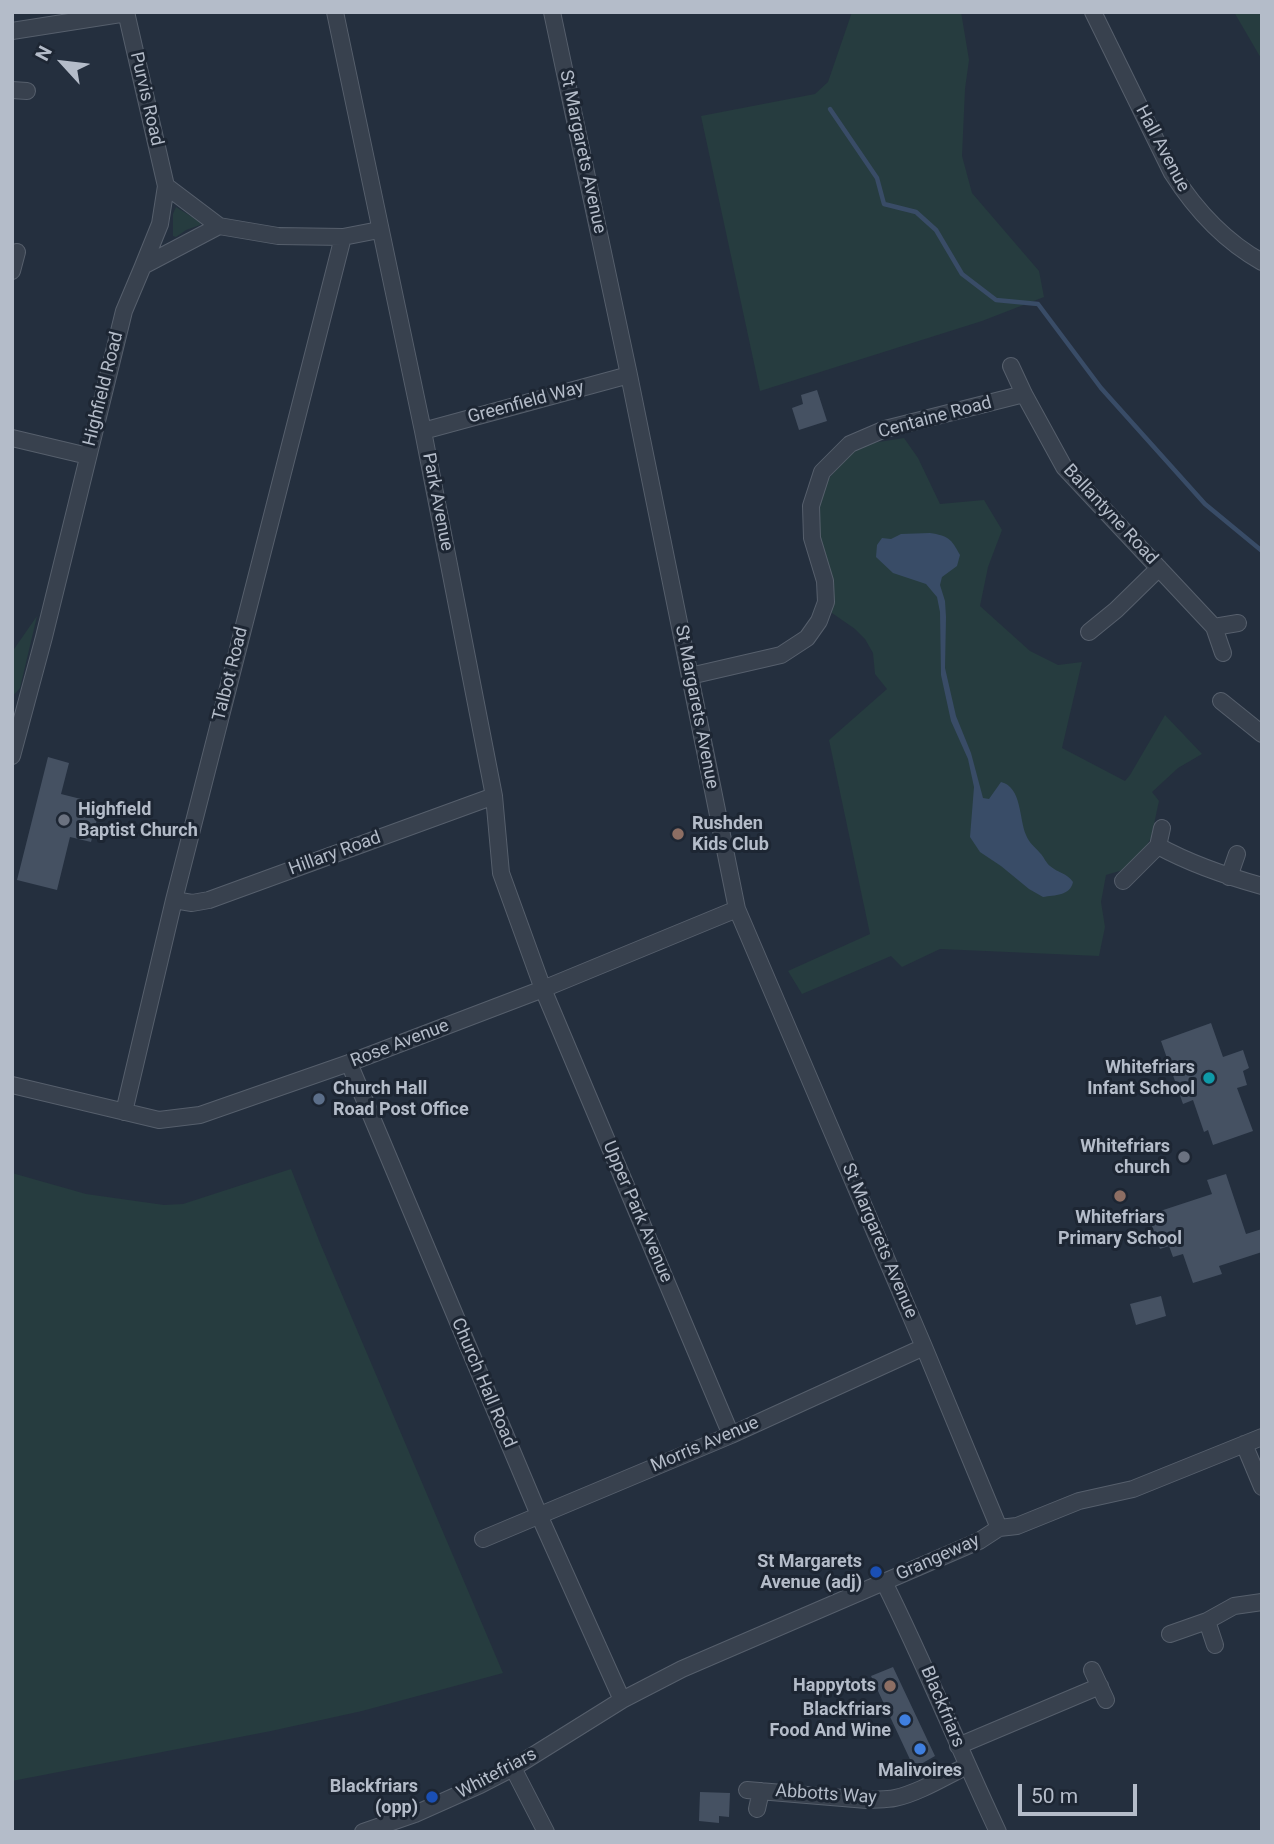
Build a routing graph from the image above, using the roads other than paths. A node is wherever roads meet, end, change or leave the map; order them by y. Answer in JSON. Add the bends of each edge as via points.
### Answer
{"nodes":[{"id":1,"x":334,"y":12,"type":"edge"},
{"id":2,"x":552,"y":12,"type":"edge"},
{"id":3,"x":1093,"y":12,"type":"edge"},
{"id":4,"x":127,"y":13,"type":"edge"},
{"id":5,"x":12,"y":31,"type":"edge"},
{"id":6,"x":166,"y":186,"type":"junction"},
{"id":7,"x":219,"y":226,"type":"junction"},
{"id":8,"x":379,"y":230,"type":"junction"},
{"id":9,"x":343,"y":237,"type":"junction"},
{"id":10,"x":17,"y":252,"type":"dead end"},
{"id":11,"x":1262,"y":262,"type":"edge"},
{"id":12,"x":143,"y":266,"type":"junction"},
{"id":13,"x":12,"y":271,"type":"edge"},
{"id":14,"x":1010,"y":366,"type":"dead end"},
{"id":15,"x":629,"y":375,"type":"junction"},
{"id":16,"x":1024,"y":394,"type":"junction"},
{"id":17,"x":423,"y":431,"type":"junction"},
{"id":18,"x":12,"y":439,"type":"edge"},
{"id":19,"x":88,"y":456,"type":"junction"},
{"id":20,"x":1159,"y":568,"type":"junction"},
{"id":21,"x":1238,"y":623,"type":"dead end"},
{"id":22,"x":1214,"y":627,"type":"junction"},
{"id":23,"x":1089,"y":632,"type":"dead end"},
{"id":24,"x":1223,"y":653,"type":"dead end"},
{"id":25,"x":690,"y":676,"type":"junction"},
{"id":26,"x":1221,"y":701,"type":"dead end"},
{"id":27,"x":17,"y":715,"type":"edge"},
{"id":28,"x":1262,"y":734,"type":"edge"},
{"id":29,"x":12,"y":756,"type":"edge"},
{"id":30,"x":494,"y":796,"type":"junction"},
{"id":31,"x":1163,"y":828,"type":"dead end"},
{"id":32,"x":1158,"y":846,"type":"junction"},
{"id":33,"x":1237,"y":853,"type":"dead end"},
{"id":34,"x":1229,"y":877,"type":"junction"},
{"id":35,"x":1123,"y":881,"type":"dead end"},
{"id":36,"x":1262,"y":886,"type":"edge"},
{"id":37,"x":174,"y":900,"type":"junction"},
{"id":38,"x":737,"y":909,"type":"junction"},
{"id":39,"x":543,"y":989,"type":"junction"},
{"id":40,"x":349,"y":1063,"type":"junction"},
{"id":41,"x":12,"y":1085,"type":"edge"},
{"id":42,"x":124,"y":1112,"type":"junction"},
{"id":43,"x":924,"y":1346,"type":"junction"},
{"id":44,"x":731,"y":1436,"type":"junction"},
{"id":45,"x":1262,"y":1437,"type":"edge"},
{"id":46,"x":1244,"y":1444,"type":"junction"},
{"id":47,"x":1262,"y":1487,"type":"edge"},
{"id":48,"x":539,"y":1515,"type":"junction"},
{"id":49,"x":999,"y":1528,"type":"junction"},
{"id":50,"x":483,"y":1539,"type":"dead end"},
{"id":51,"x":884,"y":1582,"type":"junction"},
{"id":52,"x":1262,"y":1602,"type":"edge"},
{"id":53,"x":1207,"y":1621,"type":"junction"},
{"id":54,"x":1170,"y":1634,"type":"dead end"},
{"id":55,"x":1215,"y":1645,"type":"dead end"},
{"id":56,"x":1092,"y":1670,"type":"dead end"},
{"id":57,"x":622,"y":1700,"type":"junction"},
{"id":58,"x":958,"y":1746,"type":"junction"},
{"id":59,"x":967,"y":1766,"type":"junction"},
{"id":60,"x":513,"y":1768,"type":"junction"},
{"id":61,"x":757,"y":1809,"type":"dead end"},
{"id":62,"x":363,"y":1832,"type":"edge"},
{"id":63,"x":546,"y":1832,"type":"edge"},
{"id":64,"x":998,"y":1832,"type":"edge"}],
"edges":[{"from":1,"to":8,"type":"street","name":"Park Avenue"},
{"from":2,"to":15,"type":"street","name":"St Margarets Avenue"},
{"from":3,"to":11,"type":"street","name":"Hall Avenue","via":[[1187,197],[1215,228]]},
{"from":4,"to":5,"type":"street"},
{"from":4,"to":6,"type":"street","name":"Purvis Road"},
{"from":6,"to":7,"type":"street"},
{"from":6,"to":12,"type":"street","name":"Purvis Road","via":[[160,224]]},
{"from":7,"to":9,"type":"street","via":[[278,236]]},
{"from":7,"to":12,"type":"street"},
{"from":8,"to":9,"type":"street"},
{"from":8,"to":17,"type":"street","name":"Park Avenue"},
{"from":9,"to":37,"type":"street","name":"Talbot Road"},
{"from":10,"to":13,"type":"street"},
{"from":12,"to":19,"type":"street","name":"Highfield Road","via":[[124,311]]},
{"from":14,"to":16,"type":"street","name":"Ballantyne Road"},
{"from":15,"to":17,"type":"street","name":"Greenfield Way"},
{"from":15,"to":25,"type":"street","name":"St Margarets Avenue"},
{"from":16,"to":20,"type":"street","name":"Ballantyne Road","via":[[1064,467]]},
{"from":16,"to":25,"type":"street","name":"Centaine Road","via":[[885,429],[850,444],[822,472],[811,506],[812,538],[825,581],[826,602],[819,621],[807,638],[781,655]]},
{"from":17,"to":30,"type":"street","name":"Park Avenue"},
{"from":18,"to":19,"type":"street"},
{"from":19,"to":27,"type":"street","name":"Highfield Road"},
{"from":20,"to":22,"type":"street","name":"Ballantyne Road"},
{"from":20,"to":23,"type":"street"},
{"from":21,"to":22,"type":"street"},
{"from":22,"to":24,"type":"street","name":"Ballantyne Road"},
{"from":25,"to":38,"type":"street","name":"St Margarets Avenue"},
{"from":26,"to":28,"type":"street"},
{"from":27,"to":29,"type":"street","name":"Highfield Road"},
{"from":30,"to":37,"type":"street","name":"Hillary Road","via":[[209,900]]},
{"from":30,"to":39,"type":"street","name":"Park Avenue","via":[[501,873]]},
{"from":31,"to":32,"type":"street"},
{"from":32,"to":34,"type":"street"},
{"from":32,"to":35,"type":"street"},
{"from":33,"to":34,"type":"street"},
{"from":34,"to":36,"type":"street"},
{"from":37,"to":42,"type":"street","name":"Talbot Road"},
{"from":38,"to":39,"type":"street","name":"Rose Avenue"},
{"from":38,"to":43,"type":"street","name":"St Margarets Avenue"},
{"from":39,"to":40,"type":"street","name":"Rose Avenue"},
{"from":39,"to":44,"type":"street","name":"Upper Park Avenue"},
{"from":40,"to":42,"type":"street","name":"Rose Avenue","via":[[200,1115],[159,1120]]},
{"from":40,"to":48,"type":"street","name":"Church Hall Road"},
{"from":41,"to":42,"type":"street","name":"Rose Avenue"},
{"from":43,"to":44,"type":"street","name":"Morris Avenue"},
{"from":43,"to":49,"type":"street","name":"St Margarets Avenue"},
{"from":44,"to":48,"type":"street","name":"Morris Avenue"},
{"from":45,"to":46,"type":"street","name":"Grangeway"},
{"from":46,"to":47,"type":"street"},
{"from":46,"to":49,"type":"street","name":"Grangeway","via":[[1133,1489]]},
{"from":48,"to":50,"type":"street","name":"Morris Avenue"},
{"from":48,"to":57,"type":"street","name":"Church Hall Road"},
{"from":49,"to":51,"type":"street","name":"Grangeway"},
{"from":51,"to":57,"type":"street","name":"Grangeway","via":[[682,1669]]},
{"from":51,"to":58,"type":"street","name":"Blackfriars"},
{"from":52,"to":53,"type":"street","via":[[1234,1606]]},
{"from":53,"to":54,"type":"street"},
{"from":53,"to":55,"type":"street"},
{"from":56,"to":58,"type":"street","via":[[1103,1693]]},
{"from":57,"to":60,"type":"street","name":"Whitefriars"},
{"from":58,"to":59,"type":"street","name":"Blackfriars"},
{"from":59,"to":61,"type":"street","name":"Abbotts Way","via":[[912,1793],[887,1799],[754,1790]]},
{"from":59,"to":64,"type":"street","name":"Blackfriars"},
{"from":60,"to":62,"type":"street","name":"Whitefriars","via":[[448,1801]]},
{"from":60,"to":63,"type":"street"}]}
